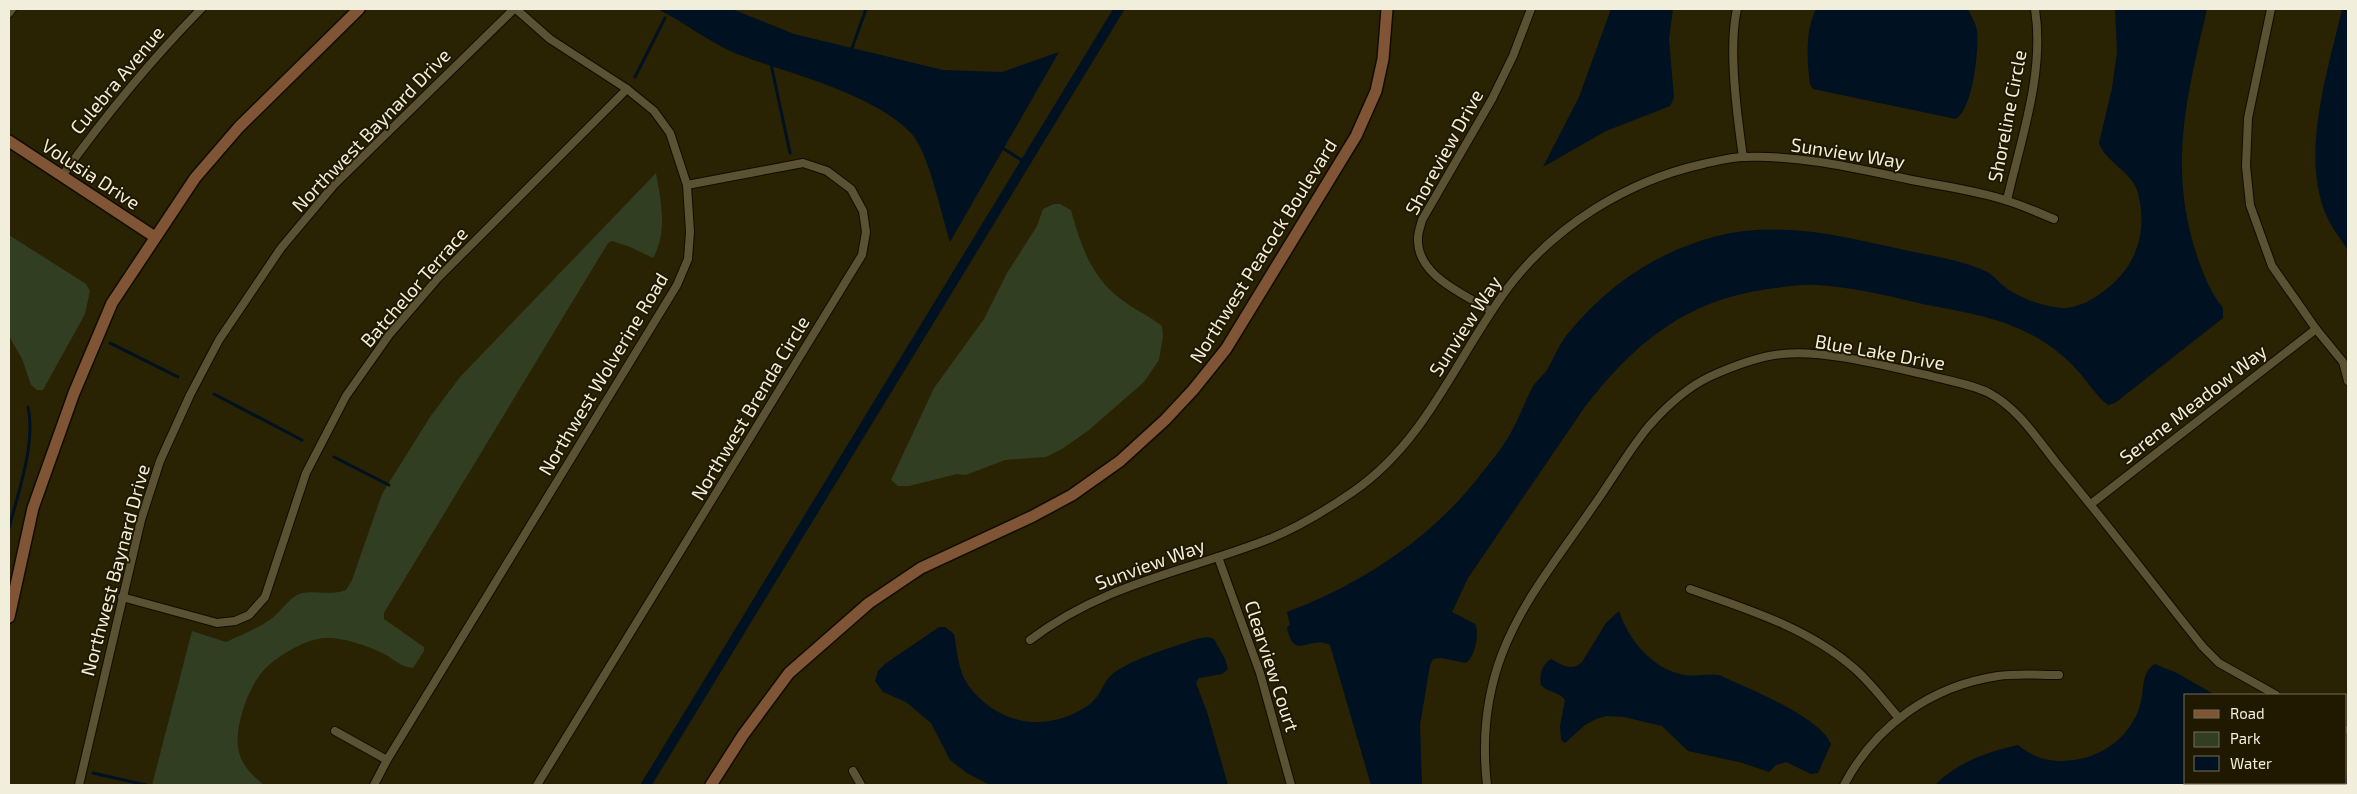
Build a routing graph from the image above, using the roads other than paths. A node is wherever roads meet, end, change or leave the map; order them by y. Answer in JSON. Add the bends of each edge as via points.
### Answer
{"nodes":[{"id":1,"x":12,"y":9,"type":"edge"},
{"id":2,"x":201,"y":9,"type":"edge"},
{"id":3,"x":359,"y":9,"type":"edge"},
{"id":4,"x":515,"y":9,"type":"edge"},
{"id":5,"x":1387,"y":9,"type":"edge"},
{"id":6,"x":1531,"y":9,"type":"edge"},
{"id":7,"x":1737,"y":9,"type":"edge"},
{"id":8,"x":2035,"y":9,"type":"edge"},
{"id":9,"x":2271,"y":9,"type":"edge"},
{"id":10,"x":9,"y":14,"type":"edge"},
{"id":11,"x":626,"y":89,"type":"junction"},
{"id":12,"x":9,"y":141,"type":"edge"},
{"id":13,"x":1743,"y":157,"type":"junction"},
{"id":14,"x":62,"y":176,"type":"junction"},
{"id":15,"x":687,"y":185,"type":"junction"},
{"id":16,"x":2007,"y":200,"type":"junction"},
{"id":17,"x":2054,"y":219,"type":"dead end"},
{"id":18,"x":155,"y":236,"type":"junction"},
{"id":19,"x":1491,"y":311,"type":"junction"},
{"id":20,"x":2316,"y":329,"type":"junction"},
{"id":21,"x":2348,"y":381,"type":"edge"},
{"id":22,"x":2091,"y":504,"type":"junction"},
{"id":23,"x":1218,"y":557,"type":"junction"},
{"id":24,"x":1690,"y":590,"type":"dead end"},
{"id":25,"x":122,"y":597,"type":"junction"},
{"id":26,"x":9,"y":617,"type":"edge"},
{"id":27,"x":1030,"y":640,"type":"dead end"},
{"id":28,"x":2059,"y":675,"type":"dead end"},
{"id":29,"x":2274,"y":694,"type":"edge"},
{"id":30,"x":1898,"y":717,"type":"junction"},
{"id":31,"x":335,"y":731,"type":"dead end"},
{"id":32,"x":387,"y":760,"type":"junction"},
{"id":33,"x":853,"y":771,"type":"dead end"},
{"id":34,"x":79,"y":785,"type":"edge"},
{"id":35,"x":374,"y":785,"type":"edge"},
{"id":36,"x":537,"y":785,"type":"edge"},
{"id":37,"x":711,"y":785,"type":"edge"},
{"id":38,"x":861,"y":785,"type":"edge"},
{"id":39,"x":1292,"y":785,"type":"edge"},
{"id":40,"x":1487,"y":785,"type":"edge"},
{"id":41,"x":1844,"y":785,"type":"edge"}],
"edges":[{"from":1,"to":10,"type":"street"},
{"from":2,"to":14,"type":"street","name":"Culebra Avenue","via":[[125,92]]},
{"from":3,"to":18,"type":"street","via":[[239,127],[195,178]]},
{"from":4,"to":11,"type":"street","name":"Northwest Wolverine Road","via":[[550,39]]},
{"from":4,"to":25,"type":"street","name":"Northwest Baynard Drive","via":[[334,185],[280,248],[229,325],[190,395],[160,461]]},
{"from":5,"to":37,"type":"street","name":"Northwest Peacock Boulevard","via":[[1383,59],[1376,91],[1356,136],[1226,349],[1193,390],[1120,461],[1072,495],[921,568],[869,603],[789,673]]},
{"from":6,"to":19,"type":"street","name":"Shoreview Drive","via":[[1492,99],[1422,220],[1417,239],[1422,261],[1439,278]]},
{"from":7,"to":13,"type":"street","via":[[1733,26]]},
{"from":8,"to":16,"type":"street","name":"Shoreline Circle","via":[[2038,49],[2032,90]]},
{"from":9,"to":20,"type":"street","via":[[2248,118],[2246,166],[2250,205],[2272,266]]},
{"from":11,"to":15,"type":"street","name":"Northwest Wolverine Road","via":[[654,111],[670,133]]},
{"from":11,"to":25,"type":"street","name":"Batchelor Terrace","via":[[438,278],[389,335],[346,396],[306,473],[265,597],[249,615],[217,623]]},
{"from":12,"to":14,"type":"street","name":"Volusia Drive"},
{"from":13,"to":16,"type":"street","name":"Sunview Way","via":[[1790,158],[1847,166]]},
{"from":13,"to":19,"type":"street","name":"Sunview Way","via":[[1673,171],[1630,189],[1588,213],[1553,240],[1516,277]]},
{"from":14,"to":18,"type":"street","name":"Volusia Drive"},
{"from":15,"to":32,"type":"street","name":"Northwest Wolverine Road","via":[[688,259],[677,285]]},
{"from":15,"to":36,"type":"street","name":"Northwest Brenda Circle","via":[[803,163],[827,171],[851,189],[863,211],[866,232],[862,255]]},
{"from":16,"to":17,"type":"street","name":"Sunview Way"},
{"from":18,"to":26,"type":"street","via":[[112,303],[74,393],[33,508]]},
{"from":19,"to":23,"type":"street","name":"Sunview Way","via":[[1420,427],[1388,463],[1356,490],[1317,515],[1272,538]]},
{"from":20,"to":21,"type":"street","via":[[2343,362]]},
{"from":20,"to":22,"type":"street","name":"Serene Meadow Way"},
{"from":22,"to":29,"type":"street","name":"Blue Lake Drive","via":[[2203,647],[2219,663]]},
{"from":22,"to":40,"type":"street","name":"Blue Lake Drive","via":[[2010,408],[1990,394],[1970,386],[1825,356],[1783,354],[1742,364],[1707,378],[1678,398],[1649,427],[1515,623],[1501,657],[1485,725]]},
{"from":23,"to":27,"type":"street","name":"Sunview Way","via":[[1107,594],[1056,620]]},
{"from":23,"to":39,"type":"street","name":"Clearview Court","via":[[1260,673]]},
{"from":24,"to":30,"type":"street","via":[[1754,612],[1827,648],[1855,669]]},
{"from":25,"to":34,"type":"street","name":"Northwest Baynard Drive"},
{"from":28,"to":30,"type":"street","via":[[1998,676],[1930,697]]},
{"from":30,"to":41,"type":"street","via":[[1865,751]]},
{"from":31,"to":32,"type":"street"},
{"from":32,"to":35,"type":"street","name":"Northwest Wolverine Road"},
{"from":33,"to":38,"type":"street"}]}
